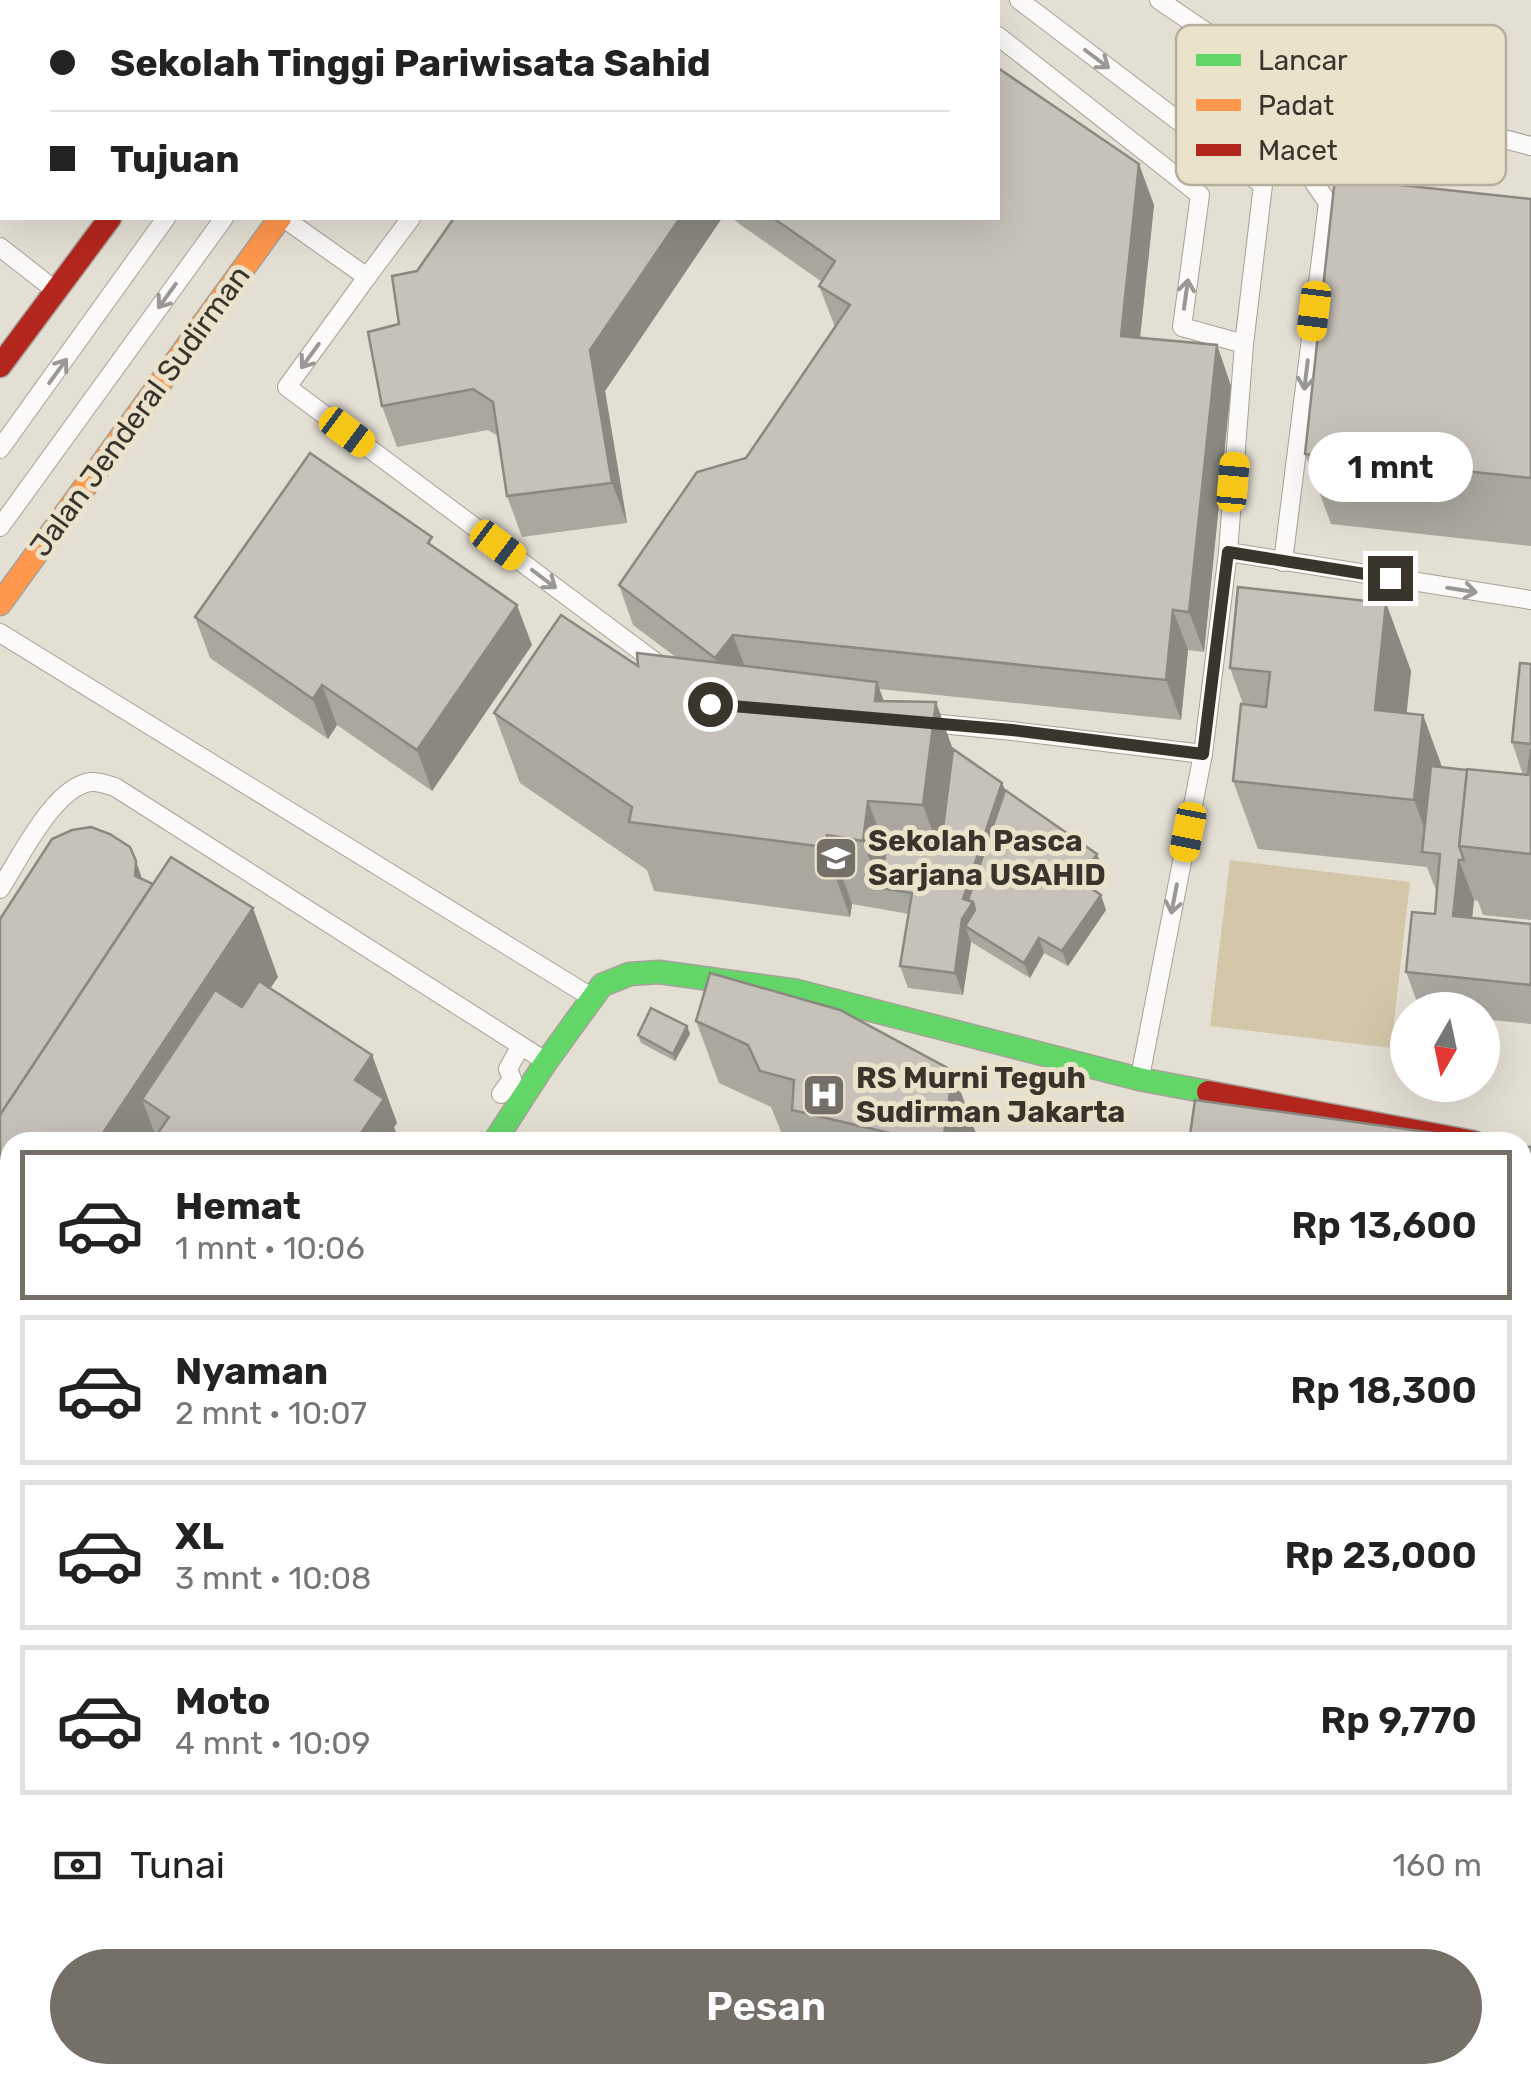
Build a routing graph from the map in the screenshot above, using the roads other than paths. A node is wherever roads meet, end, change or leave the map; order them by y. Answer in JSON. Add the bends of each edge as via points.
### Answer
{"nodes":[{"id":1,"x":1019,"y":0,"type":"edge"},
{"id":2,"x":1159,"y":0,"type":"edge"},
{"id":3,"x":1196,"y":25,"type":"edge"},
{"id":4,"x":1000,"y":38,"type":"edge"},
{"id":5,"x":1176,"y":120,"type":"edge"},
{"id":6,"x":1506,"y":140,"type":"edge"},
{"id":7,"x":1531,"y":146,"type":"edge"},
{"id":8,"x":1176,"y":176,"type":"edge"},
{"id":9,"x":1187,"y":185,"type":"edge"},
{"id":10,"x":1262,"y":185,"type":"edge"},
{"id":11,"x":1316,"y":185,"type":"edge"},
{"id":12,"x":1328,"y":203,"type":"junction"},
{"id":13,"x":1364,"y":207,"type":"edge"},
{"id":14,"x":108,"y":220,"type":"edge"},
{"id":15,"x":165,"y":220,"type":"edge"},
{"id":16,"x":223,"y":220,"type":"edge"},
{"id":17,"x":281,"y":220,"type":"edge"},
{"id":18,"x":285,"y":220,"type":"edge"},
{"id":19,"x":410,"y":220,"type":"edge"},
{"id":20,"x":0,"y":247,"type":"edge"},
{"id":21,"x":367,"y":277,"type":"junction"},
{"id":22,"x":55,"y":290,"type":"junction"},
{"id":23,"x":1244,"y":344,"type":"junction"},
{"id":24,"x":0,"y":366,"type":"edge"},
{"id":25,"x":0,"y":450,"type":"edge"},
{"id":26,"x":0,"y":528,"type":"edge"},
{"id":27,"x":1228,"y":552,"type":"junction"},
{"id":28,"x":1283,"y":562,"type":"junction"},
{"id":29,"x":1531,"y":600,"type":"edge"},
{"id":30,"x":0,"y":604,"type":"edge"},
{"id":31,"x":0,"y":633,"type":"edge"},
{"id":32,"x":679,"y":680,"type":"edge"},
{"id":33,"x":899,"y":720,"type":"edge"},
{"id":34,"x":1203,"y":754,"type":"junction"},
{"id":35,"x":0,"y":889,"type":"edge"},
{"id":36,"x":593,"y":998,"type":"junction"},
{"id":37,"x":520,"y":1047,"type":"junction"},
{"id":38,"x":546,"y":1062,"type":"junction"},
{"id":39,"x":1139,"y":1079,"type":"junction"},
{"id":40,"x":520,"y":1085,"type":"junction"},
{"id":41,"x":491,"y":1110,"type":"dead end"},
{"id":42,"x":499,"y":1132,"type":"edge"},
{"id":43,"x":1421,"y":1132,"type":"edge"}],
"edges":[{"from":1,"to":5,"type":"lane","one_way":true},
{"from":2,"to":3,"type":"lane"},
{"from":8,"to":4,"type":"lane","one_way":true},
{"from":6,"to":7,"type":"lane"},
{"from":23,"to":9,"type":"lane","one_way":true,"via":[[1182,327],[1200,195]]},
{"from":10,"to":23,"type":"lane","one_way":true},
{"from":11,"to":12,"type":"lane"},
{"from":12,"to":13,"type":"lane"},
{"from":12,"to":28,"type":"lane","one_way":true},
{"from":14,"to":22,"type":"street"},
{"from":25,"to":15,"type":"lane","one_way":true},
{"from":16,"to":26,"type":"lane","one_way":true},
{"from":17,"to":30,"type":"street","name":"Jalan Jenderal Sudirman"},
{"from":18,"to":21,"type":"lane"},
{"from":19,"to":21,"type":"lane"},
{"from":20,"to":22,"type":"lane"},
{"from":21,"to":32,"type":"lane","one_way":true,"via":[[287,387]]},
{"from":22,"to":24,"type":"street"},
{"from":23,"to":27,"type":"lane"},
{"from":27,"to":28,"type":"lane"},
{"from":27,"to":34,"type":"lane"},
{"from":28,"to":29,"type":"lane","one_way":true},
{"from":31,"to":36,"type":"lane"},
{"from":33,"to":34,"type":"lane"},
{"from":34,"to":39,"type":"lane","one_way":true},
{"from":35,"to":37,"type":"lane","via":[[72,788],[94,781],[114,787]]},
{"from":36,"to":38,"type":"street"},
{"from":36,"to":39,"type":"street","via":[[602,985],[630,974],[660,972],[777,988]]},
{"from":37,"to":38,"type":"lane"},
{"from":37,"to":40,"type":"lane","via":[[508,1068]]},
{"from":38,"to":40,"type":"street"},
{"from":39,"to":43,"type":"street"},
{"from":40,"to":41,"type":"lane"},
{"from":40,"to":42,"type":"street"}]}
